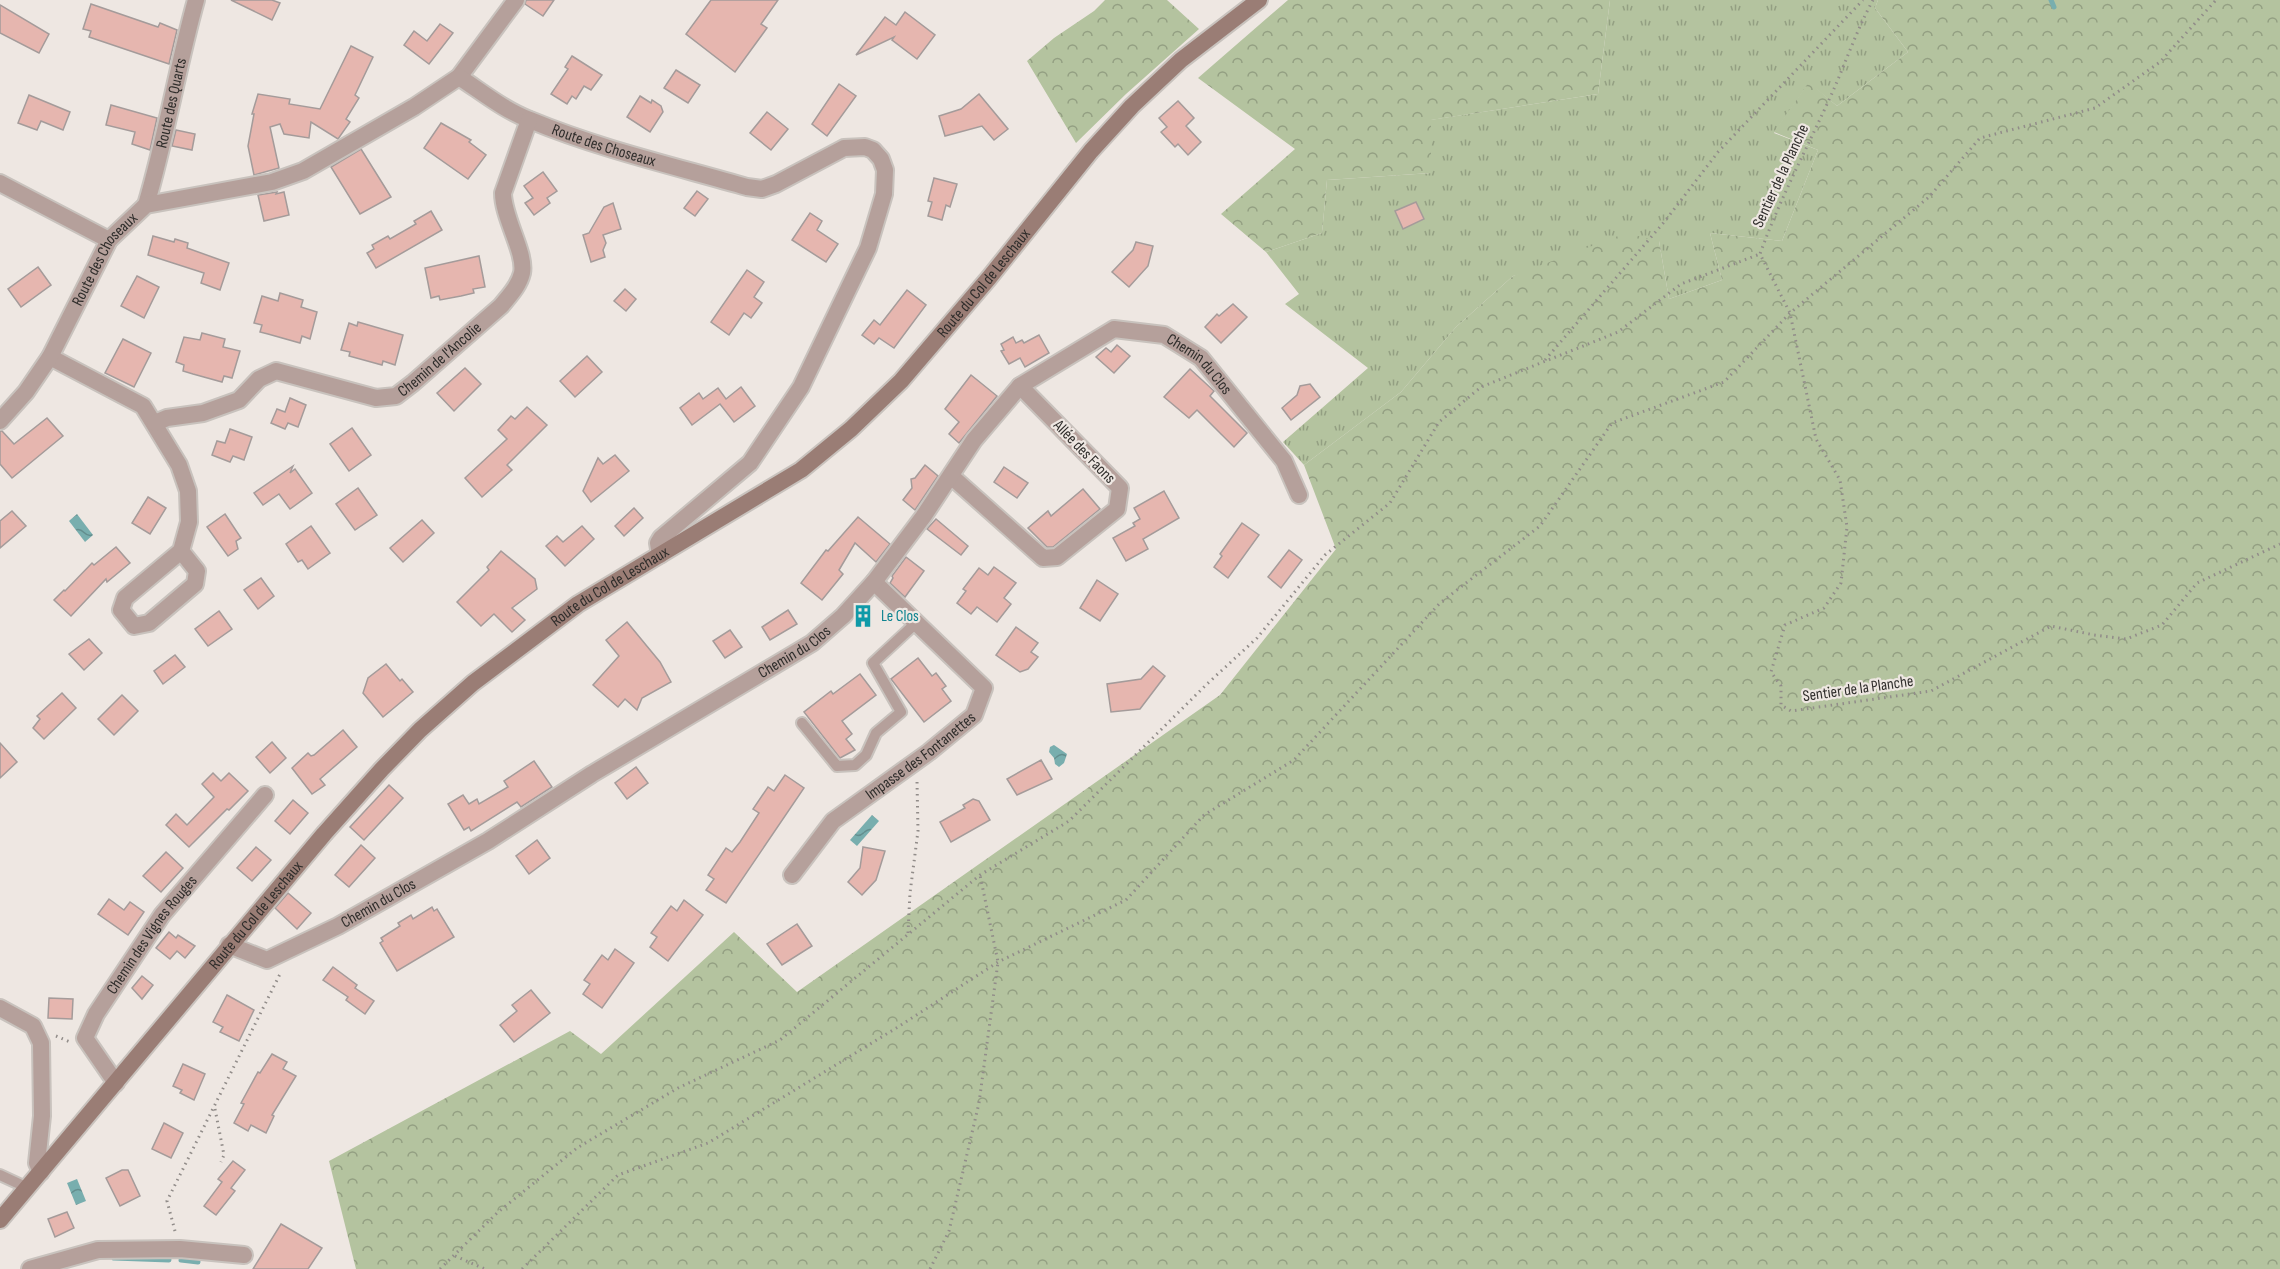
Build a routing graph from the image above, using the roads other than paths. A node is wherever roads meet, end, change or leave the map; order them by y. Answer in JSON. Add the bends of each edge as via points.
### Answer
{"nodes":[{"id":1,"x":196,"y":0,"type":"edge"},
{"id":2,"x":516,"y":0,"type":"edge"},
{"id":3,"x":1259,"y":0,"type":"edge"},
{"id":4,"x":459,"y":77,"type":"junction"},
{"id":5,"x":529,"y":120,"type":"junction"},
{"id":6,"x":0,"y":183,"type":"edge"},
{"id":7,"x":146,"y":205,"type":"junction"},
{"id":8,"x":109,"y":240,"type":"junction"},
{"id":9,"x":50,"y":357,"type":"junction"},
{"id":10,"x":1020,"y":386,"type":"junction"},
{"id":11,"x":2,"y":415,"type":"edge"},
{"id":12,"x":155,"y":423,"type":"junction"},
{"id":13,"x":951,"y":476,"type":"junction"},
{"id":14,"x":1299,"y":495,"type":"dead end"},
{"id":15,"x":181,"y":551,"type":"junction"},
{"id":16,"x":660,"y":555,"type":"junction"},
{"id":17,"x":874,"y":582,"type":"junction"},
{"id":18,"x":917,"y":622,"type":"junction"},
{"id":19,"x":802,"y":723,"type":"dead end"},
{"id":20,"x":265,"y":795,"type":"dead end"},
{"id":21,"x":792,"y":875,"type":"dead end"},
{"id":22,"x":229,"y":945,"type":"junction"},
{"id":23,"x":0,"y":1008,"type":"edge"},
{"id":24,"x":116,"y":1083,"type":"junction"},
{"id":25,"x":41,"y":1172,"type":"junction"},
{"id":26,"x":0,"y":1175,"type":"edge"},
{"id":27,"x":28,"y":1188,"type":"junction"},
{"id":28,"x":0,"y":1220,"type":"edge"},
{"id":29,"x":244,"y":1255,"type":"dead end"},
{"id":30,"x":30,"y":1269,"type":"edge"}],
"edges":[{"from":1,"to":7,"type":"street","name":"Route des Quarts"},
{"from":2,"to":4,"type":"street"},
{"from":3,"to":16,"type":"main road","name":"Route du Col de Leschaux","via":[[1181,60],[1132,106],[880,403],[801,470]]},
{"from":4,"to":5,"type":"street","name":"Route des Choseaux"},
{"from":4,"to":7,"type":"street","name":"Route des Choseaux","via":[[303,171],[272,182]]},
{"from":5,"to":12,"type":"street","name":"Chemin de l'Ancolie","via":[[503,193],[503,206],[522,272],[514,291],[413,383],[396,396],[376,398],[276,371],[259,379],[239,400],[203,413]]},
{"from":5,"to":16,"type":"street","name":"Route des Choseaux","via":[[747,187],[762,189],[776,184],[844,148],[873,150],[885,170],[884,194],[868,248],[801,387],[750,463],[661,538]]},
{"from":6,"to":8,"type":"street"},
{"from":7,"to":8,"type":"street","name":"Route des Choseaux"},
{"from":8,"to":9,"type":"street","name":"Route des Choseaux"},
{"from":9,"to":11,"type":"street","name":"Route des Choseaux","via":[[26,392]]},
{"from":9,"to":12,"type":"street","via":[[143,406]]},
{"from":10,"to":13,"type":"street","name":"Chemin du Clos","via":[[974,440]]},
{"from":10,"to":13,"type":"street","name":"Allée des Faons","via":[[1120,488],[1117,509],[1057,557],[1042,558]]},
{"from":10,"to":14,"type":"street","name":"Chemin du Clos","via":[[1114,329],[1164,335],[1201,358],[1284,461]]},
{"from":12,"to":15,"type":"street","via":[[179,465],[188,491],[189,522]]},
{"from":13,"to":17,"type":"street","name":"Chemin du Clos"},
{"from":15,"to":15,"type":"street","via":[[124,598],[121,610],[134,626],[149,623],[195,584],[197,571]]},
{"from":16,"to":22,"type":"main road","name":"Route du Col de Leschaux","via":[[569,610],[443,709],[374,777]]},
{"from":17,"to":18,"type":"street","name":"Impasse des Fontanettes"},
{"from":17,"to":22,"type":"street","name":"Chemin du Clos","via":[[812,643],[488,841],[338,926],[267,960]]},
{"from":18,"to":19,"type":"lane","via":[[873,663],[900,712],[876,733],[866,755],[855,765],[837,766]]},
{"from":18,"to":21,"type":"street","name":"Impasse des Fontanettes","via":[[984,688],[974,715],[833,821]]},
{"from":20,"to":24,"type":"street","name":"Chemin des Vignes Rouges","via":[[162,915],[96,1014],[85,1038]]},
{"from":22,"to":24,"type":"main road","name":"Route du Col de Leschaux"},
{"from":23,"to":25,"type":"street","via":[[33,1026],[41,1043],[42,1116],[37,1162]]},
{"from":24,"to":25,"type":"main road","name":"Route du Col de Leschaux"},
{"from":25,"to":27,"type":"main road","name":"Route du Col de Leschaux"},
{"from":26,"to":27,"type":"lane"},
{"from":27,"to":28,"type":"main road","name":"Route du Col de Leschaux"},
{"from":29,"to":30,"type":"street","via":[[180,1249],[98,1250]]}]}
